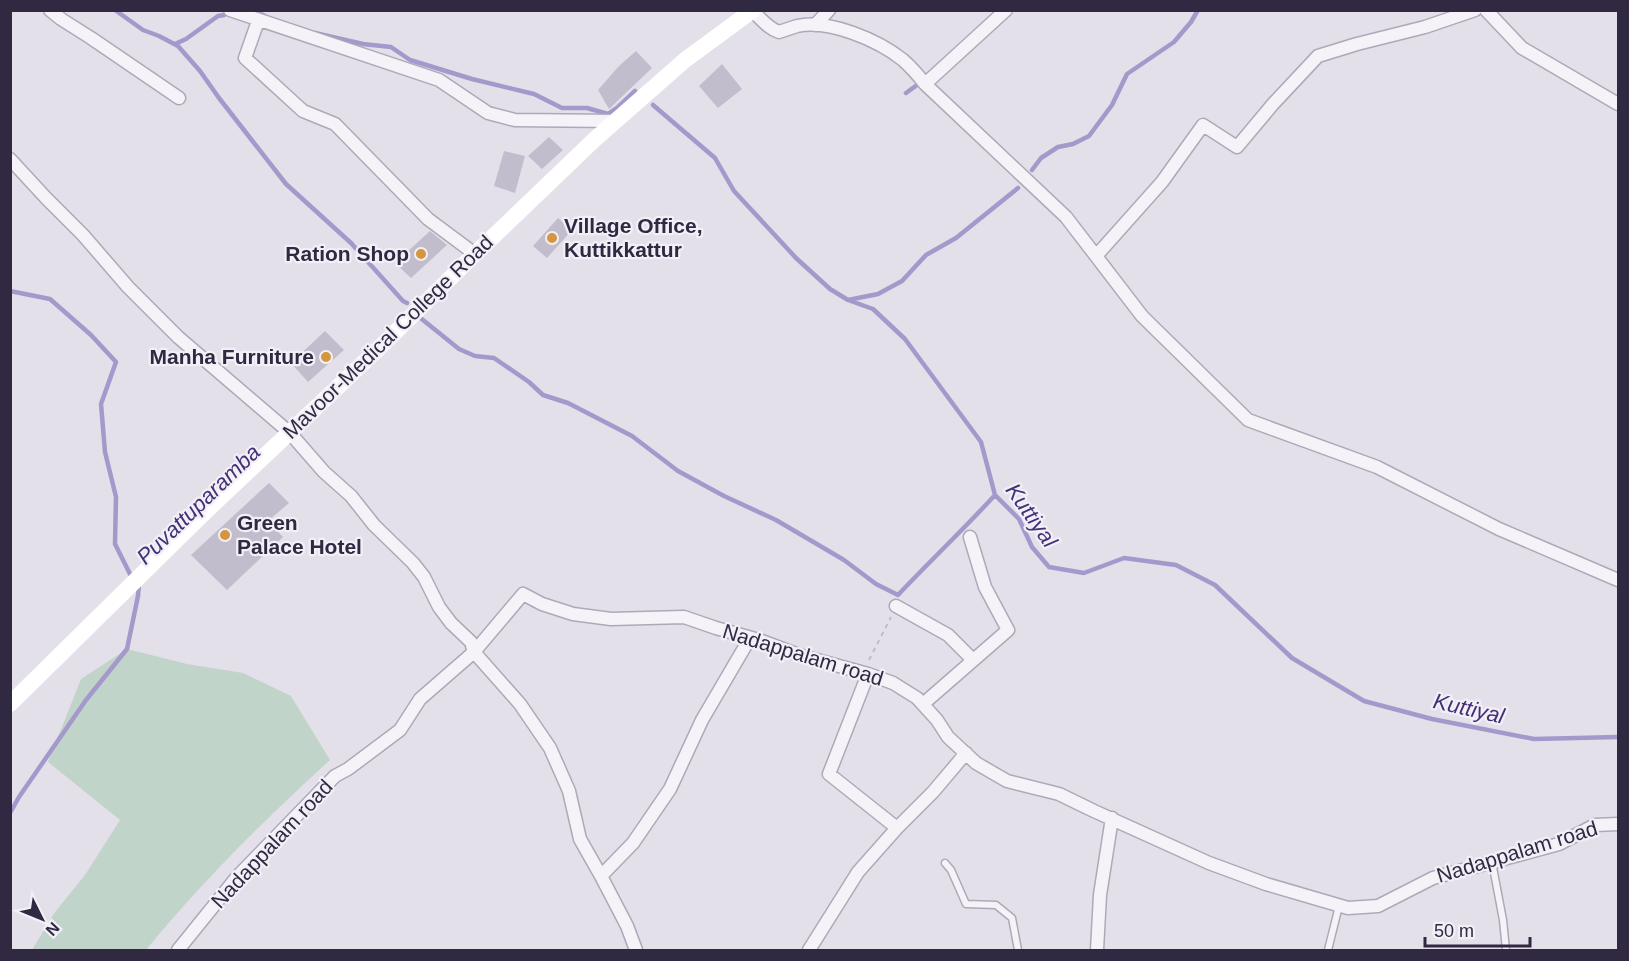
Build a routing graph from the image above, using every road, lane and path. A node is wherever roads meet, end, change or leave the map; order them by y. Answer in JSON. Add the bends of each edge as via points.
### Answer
{"nodes":[{"id":1,"x":50,"y":10,"type":"edge"},
{"id":2,"x":230,"y":10,"type":"edge"},
{"id":3,"x":828,"y":10,"type":"edge"},
{"id":4,"x":1006,"y":10,"type":"edge"},
{"id":5,"x":1475,"y":10,"type":"edge"},
{"id":6,"x":1486,"y":10,"type":"edge"},
{"id":7,"x":752,"y":11,"type":"edge"},
{"id":8,"x":258,"y":21,"type":"junction"},
{"id":9,"x":815,"y":25,"type":"junction"},
{"id":10,"x":925,"y":84,"type":"junction"},
{"id":11,"x":179,"y":98,"type":"dead end"},
{"id":12,"x":1618,"y":104,"type":"edge"},
{"id":13,"x":616,"y":121,"type":"junction"},
{"id":14,"x":10,"y":159,"type":"edge"},
{"id":15,"x":475,"y":254,"type":"junction"},
{"id":16,"x":1096,"y":256,"type":"junction"},
{"id":17,"x":290,"y":433,"type":"junction"},
{"id":18,"x":970,"y":537,"type":"dead end"},
{"id":19,"x":1618,"y":580,"type":"edge"},
{"id":20,"x":896,"y":606,"type":"joint"},
{"id":21,"x":750,"y":638,"type":"junction"},
{"id":22,"x":474,"y":652,"type":"junction"},
{"id":23,"x":973,"y":660,"type":"junction"},
{"id":24,"x":866,"y":673,"type":"junction"},
{"id":25,"x":10,"y":704,"type":"edge"},
{"id":26,"x":922,"y":704,"type":"junction"},
{"id":27,"x":966,"y":753,"type":"junction"},
{"id":28,"x":1112,"y":818,"type":"junction"},
{"id":29,"x":1618,"y":825,"type":"edge"},
{"id":30,"x":897,"y":828,"type":"junction"},
{"id":31,"x":1492,"y":862,"type":"junction"},
{"id":32,"x":945,"y":863,"type":"dead end"},
{"id":33,"x":601,"y":876,"type":"junction"},
{"id":34,"x":1339,"y":905,"type":"junction"},
{"id":35,"x":178,"y":951,"type":"edge"},
{"id":36,"x":636,"y":951,"type":"edge"},
{"id":37,"x":809,"y":951,"type":"edge"},
{"id":38,"x":1018,"y":951,"type":"edge"},
{"id":39,"x":1097,"y":951,"type":"edge"},
{"id":40,"x":1328,"y":951,"type":"edge"},
{"id":41,"x":1506,"y":951,"type":"edge"}],
"edges":[{"from":1,"to":11,"type":"street"},
{"from":2,"to":8,"type":"street"},
{"from":3,"to":9,"type":"street"},
{"from":4,"to":10,"type":"street"},
{"from":5,"to":16,"type":"street","via":[[1318,56],[1237,147],[1203,125],[1162,182]]},
{"from":6,"to":12,"type":"street","via":[[1522,48]]},
{"from":7,"to":9,"type":"street","via":[[770,29],[779,32]]},
{"from":7,"to":13,"type":"main road","name":"Mavoor-Medical College Road","via":[[685,60]]},
{"from":8,"to":13,"type":"street","via":[[439,80],[488,113],[515,120]]},
{"from":8,"to":15,"type":"street","via":[[245,58],[303,111],[335,124],[428,219]]},
{"from":9,"to":10,"type":"street","via":[[836,27],[890,51]]},
{"from":10,"to":16,"type":"street","via":[[1066,217]]},
{"from":13,"to":15,"type":"main road","name":"Mavoor-Medical College Road"},
{"from":14,"to":17,"type":"street","via":[[178,337]]},
{"from":15,"to":17,"type":"main road","name":"Mavoor-Medical College Road"},
{"from":16,"to":19,"type":"street","via":[[1142,316],[1248,420],[1377,467],[1499,528]]},
{"from":17,"to":22,"type":"street","via":[[413,563],[439,608],[471,642]]},
{"from":17,"to":25,"type":"main road","name":"Mavoor-Medical College Road"},
{"from":18,"to":23,"type":"street","via":[[985,587],[1008,630]]},
{"from":20,"to":23,"type":"street","via":[[948,635]]},
{"from":20,"to":24,"type":"path"},
{"from":21,"to":22,"type":"street","name":"Nadappalam road","via":[[684,617],[610,619],[573,614],[523,594]]},
{"from":21,"to":24,"type":"street","name":"Nadappalam road"},
{"from":21,"to":33,"type":"street","via":[[702,720],[670,789],[633,843]]},
{"from":22,"to":33,"type":"street","via":[[520,704],[550,748],[569,791],[580,839]]},
{"from":22,"to":35,"type":"street","name":"Nadappalam road","via":[[420,699],[400,730],[335,776],[237,877]]},
{"from":23,"to":26,"type":"street"},
{"from":24,"to":26,"type":"street","name":"Nadappalam road","via":[[893,683]]},
{"from":24,"to":30,"type":"street","via":[[829,774]]},
{"from":26,"to":27,"type":"street","name":"Nadappalam road"},
{"from":27,"to":28,"type":"street","name":"Nadappalam road","via":[[1007,781],[1059,794]]},
{"from":27,"to":30,"type":"street"},
{"from":28,"to":34,"type":"street","name":"Nadappalam road","via":[[1209,863]]},
{"from":28,"to":39,"type":"street","via":[[1100,895]]},
{"from":29,"to":31,"type":"street","name":"Nadappalam road","via":[[1595,825],[1559,844]]},
{"from":30,"to":37,"type":"street","via":[[858,872]]},
{"from":31,"to":34,"type":"street","name":"Nadappalam road","via":[[1433,878],[1378,906]]},
{"from":31,"to":41,"type":"lane"},
{"from":32,"to":38,"type":"lane","via":[[966,904],[996,905],[1012,918]]},
{"from":33,"to":36,"type":"street"},
{"from":34,"to":40,"type":"lane"}]}
